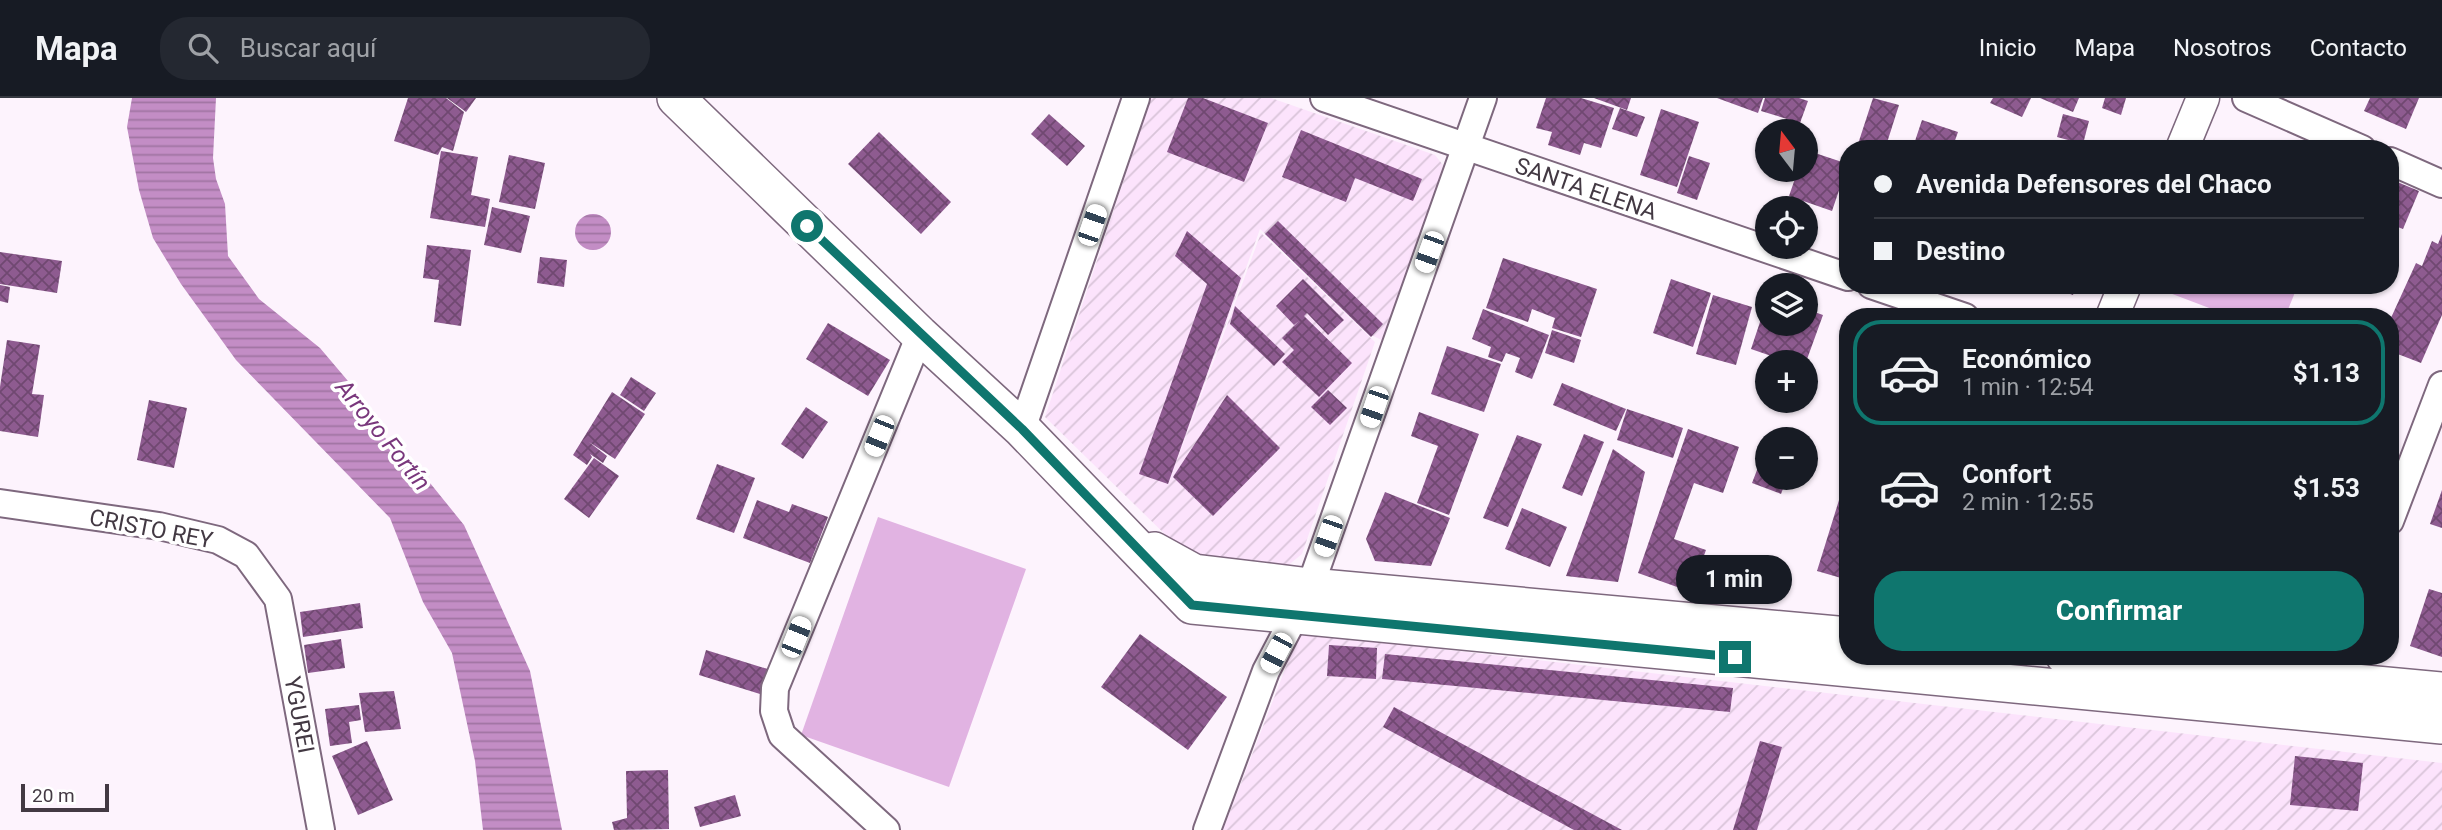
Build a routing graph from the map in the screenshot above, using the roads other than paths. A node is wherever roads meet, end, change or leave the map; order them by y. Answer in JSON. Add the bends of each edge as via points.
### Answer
{"nodes":[{"id":1,"x":676,"y":98,"type":"edge"},
{"id":2,"x":1136,"y":98,"type":"edge"},
{"id":3,"x":1324,"y":98,"type":"edge"},
{"id":4,"x":1483,"y":98,"type":"edge"},
{"id":5,"x":2203,"y":98,"type":"edge"},
{"id":6,"x":2246,"y":98,"type":"edge"},
{"id":7,"x":2186,"y":140,"type":"edge"},
{"id":8,"x":2342,"y":140,"type":"edge"},
{"id":9,"x":1466,"y":149,"type":"junction"},
{"id":10,"x":2399,"y":165,"type":"edge"},
{"id":11,"x":2442,"y":184,"type":"edge"},
{"id":12,"x":1839,"y":275,"type":"edge"},
{"id":13,"x":1897,"y":294,"type":"edge"},
{"id":14,"x":1939,"y":308,"type":"edge"},
{"id":15,"x":920,"y":335,"type":"junction"},
{"id":16,"x":2442,"y":385,"type":"edge"},
{"id":17,"x":1022,"y":429,"type":"junction"},
{"id":18,"x":2399,"y":479,"type":"edge"},
{"id":19,"x":0,"y":503,"type":"edge"},
{"id":20,"x":1125,"y":535,"type":"junction"},
{"id":21,"x":278,"y":599,"type":"joint"},
{"id":22,"x":1303,"y":601,"type":"junction"},
{"id":23,"x":1839,"y":635,"type":"edge"},
{"id":24,"x":1839,"y":654,"type":"edge"},
{"id":25,"x":1946,"y":665,"type":"edge"},
{"id":26,"x":2153,"y":665,"type":"edge"},
{"id":27,"x":1986,"y":669,"type":"edge"},
{"id":28,"x":2330,"y":683,"type":"edge"},
{"id":29,"x":2442,"y":691,"type":"edge"},
{"id":30,"x":2442,"y":724,"type":"edge"},
{"id":31,"x":321,"y":830,"type":"edge"},
{"id":32,"x":886,"y":830,"type":"edge"},
{"id":33,"x":1207,"y":830,"type":"edge"}],
"edges":[{"from":1,"to":15,"type":"main road"},
{"from":2,"to":17,"type":"street"},
{"from":3,"to":9,"type":"street","name":"SANTA ELENA"},
{"from":4,"to":9,"type":"street"},
{"from":5,"to":7,"type":"street"},
{"from":6,"to":8,"type":"street"},
{"from":9,"to":12,"type":"street","name":"SANTA ELENA"},
{"from":9,"to":22,"type":"street"},
{"from":10,"to":11,"type":"street"},
{"from":13,"to":14,"type":"street"},
{"from":15,"to":17,"type":"main road"},
{"from":15,"to":32,"type":"street","via":[[775,688],[774,711],[782,735]]},
{"from":16,"to":18,"type":"street"},
{"from":17,"to":20,"type":"main road"},
{"from":19,"to":21,"type":"street","name":"CRISTO REY","via":[[159,526],[218,540],[246,555]]},
{"from":20,"to":22,"type":"main road","via":[[1194,573]]},
{"from":20,"to":22,"type":"main road","via":[[1192,605]]},
{"from":21,"to":31,"type":"street","name":"YGUREI"},
{"from":22,"to":23,"type":"main road"},
{"from":22,"to":24,"type":"main road"},
{"from":22,"to":33,"type":"street","via":[[1266,671]]},
{"from":25,"to":27,"type":"main road"},
{"from":26,"to":28,"type":"main road"},
{"from":27,"to":28,"type":"main road"},
{"from":28,"to":29,"type":"main road"},
{"from":28,"to":30,"type":"main road"}]}
